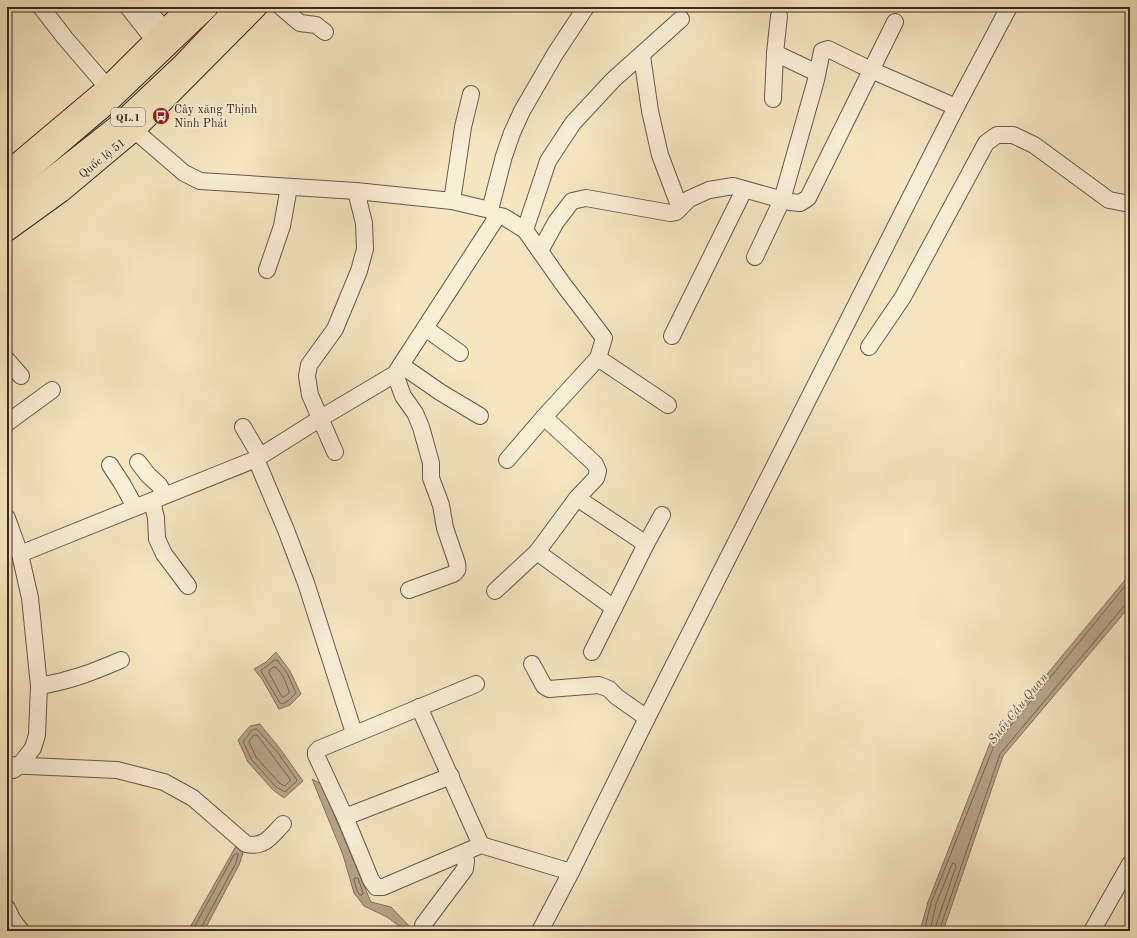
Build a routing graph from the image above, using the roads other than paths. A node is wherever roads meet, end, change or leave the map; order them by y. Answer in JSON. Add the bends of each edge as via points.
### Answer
{"nodes":[{"id":1,"x":41,"y":7,"type":"edge"},
{"id":2,"x":128,"y":7,"type":"edge"},
{"id":3,"x":144,"y":7,"type":"edge"},
{"id":4,"x":188,"y":7,"type":"edge"},
{"id":5,"x":207,"y":7,"type":"edge"},
{"id":6,"x":238,"y":7,"type":"edge"},
{"id":7,"x":257,"y":7,"type":"edge"},
{"id":8,"x":281,"y":7,"type":"edge"},
{"id":9,"x":586,"y":7,"type":"edge"},
{"id":10,"x":1009,"y":7,"type":"edge"},
{"id":11,"x":779,"y":16,"type":"dead end"},
{"id":12,"x":681,"y":19,"type":"dead end"},
{"id":13,"x":895,"y":22,"type":"dead end"},
{"id":14,"x":324,"y":32,"type":"dead end"},
{"id":15,"x":164,"y":40,"type":"junction"},
{"id":16,"x":775,"y":53,"type":"junction"},
{"id":17,"x":642,"y":56,"type":"junction"},
{"id":18,"x":871,"y":70,"type":"junction"},
{"id":19,"x":817,"y":73,"type":"junction"},
{"id":20,"x":111,"y":91,"type":"junction"},
{"id":21,"x":471,"y":94,"type":"dead end"},
{"id":22,"x":773,"y":99,"type":"dead end"},
{"id":23,"x":956,"y":107,"type":"junction"},
{"id":24,"x":129,"y":126,"type":"junction"},
{"id":25,"x":10,"y":175,"type":"edge"},
{"id":26,"x":289,"y":187,"type":"junction"},
{"id":27,"x":744,"y":190,"type":"junction"},
{"id":28,"x":356,"y":191,"type":"junction"},
{"id":29,"x":782,"y":200,"type":"junction"},
{"id":30,"x":452,"y":201,"type":"junction"},
{"id":31,"x":1130,"y":204,"type":"edge"},
{"id":32,"x":680,"y":208,"type":"junction"},
{"id":33,"x":7,"y":214,"type":"edge"},
{"id":34,"x":494,"y":214,"type":"junction"},
{"id":35,"x":525,"y":230,"type":"junction"},
{"id":36,"x":7,"y":231,"type":"edge"},
{"id":37,"x":540,"y":251,"type":"junction"},
{"id":38,"x":755,"y":257,"type":"dead end"},
{"id":39,"x":266,"y":270,"type":"dead end"},
{"id":40,"x":425,"y":328,"type":"junction"},
{"id":41,"x":672,"y":336,"type":"dead end"},
{"id":42,"x":869,"y":347,"type":"dead end"},
{"id":43,"x":460,"y":353,"type":"dead end"},
{"id":44,"x":598,"y":358,"type":"junction"},
{"id":45,"x":7,"y":360,"type":"edge"},
{"id":46,"x":398,"y":370,"type":"junction"},
{"id":47,"x":21,"y":376,"type":"dead end"},
{"id":48,"x":52,"y":390,"type":"dead end"},
{"id":49,"x":668,"y":404,"type":"dead end"},
{"id":50,"x":480,"y":416,"type":"dead end"},
{"id":51,"x":544,"y":417,"type":"junction"},
{"id":52,"x":321,"y":418,"type":"junction"},
{"id":53,"x":7,"y":423,"type":"edge"},
{"id":54,"x":243,"y":427,"type":"dead end"},
{"id":55,"x":335,"y":452,"type":"dead end"},
{"id":56,"x":258,"y":457,"type":"junction"},
{"id":57,"x":507,"y":460,"type":"dead end"},
{"id":58,"x":138,"y":462,"type":"dead end"},
{"id":59,"x":110,"y":465,"type":"dead end"},
{"id":60,"x":158,"y":498,"type":"junction"},
{"id":61,"x":577,"y":498,"type":"junction"},
{"id":62,"x":135,"y":507,"type":"junction"},
{"id":63,"x":662,"y":515,"type":"dead end"},
{"id":64,"x":7,"y":518,"type":"edge"},
{"id":65,"x":646,"y":544,"type":"junction"},
{"id":66,"x":537,"y":552,"type":"junction"},
{"id":67,"x":20,"y":554,"type":"junction"},
{"id":68,"x":188,"y":586,"type":"dead end"},
{"id":69,"x":409,"y":590,"type":"dead end"},
{"id":70,"x":495,"y":591,"type":"dead end"},
{"id":71,"x":614,"y":608,"type":"junction"},
{"id":72,"x":592,"y":652,"type":"dead end"},
{"id":73,"x":121,"y":660,"type":"dead end"},
{"id":74,"x":532,"y":664,"type":"dead end"},
{"id":75,"x":476,"y":684,"type":"dead end"},
{"id":76,"x":40,"y":686,"type":"junction"},
{"id":77,"x":419,"y":707,"type":"junction"},
{"id":78,"x":647,"y":718,"type":"junction"},
{"id":79,"x":354,"y":733,"type":"junction"},
{"id":80,"x":11,"y":769,"type":"edge"},
{"id":81,"x":451,"y":776,"type":"junction"},
{"id":82,"x":345,"y":817,"type":"junction"},
{"id":83,"x":283,"y":824,"type":"dead end"},
{"id":84,"x":481,"y":845,"type":"junction"},
{"id":85,"x":464,"y":853,"type":"junction"},
{"id":86,"x":1130,"y":864,"type":"edge"},
{"id":87,"x":571,"y":872,"type":"junction"},
{"id":88,"x":7,"y":908,"type":"edge"},
{"id":89,"x":423,"y":925,"type":"dead end"},
{"id":90,"x":21,"y":931,"type":"edge"},
{"id":91,"x":540,"y":931,"type":"edge"},
{"id":92,"x":1092,"y":931,"type":"edge"}],
"edges":[{"from":1,"to":20,"type":"street"},
{"from":2,"to":15,"type":"street"},
{"from":3,"to":15,"type":"street"},
{"from":4,"to":15,"type":"main road","number":"QL.1"},
{"from":5,"to":15,"type":"highway","number":"QL.1"},
{"from":6,"to":24,"type":"highway","name":"Quốc lộ 51","number":"QL.1"},
{"from":7,"to":24,"type":"main road","name":"Quốc lộ 51","number":"QL.1"},
{"from":8,"to":14,"type":"street","via":[[295,20],[316,25]]},
{"from":9,"to":34,"type":"street","via":[[522,111],[504,156]]},
{"from":10,"to":23,"type":"street"},
{"from":11,"to":16,"type":"street"},
{"from":12,"to":17,"type":"street"},
{"from":13,"to":18,"type":"street"},
{"from":15,"to":20,"type":"highway","number":"QL.1"},
{"from":16,"to":19,"type":"street"},
{"from":16,"to":22,"type":"street"},
{"from":17,"to":32,"type":"street","via":[[660,155]]},
{"from":17,"to":35,"type":"street","via":[[613,80],[572,124],[548,160]]},
{"from":18,"to":19,"type":"street","via":[[828,49],[822,51]]},
{"from":18,"to":23,"type":"street"},
{"from":18,"to":29,"type":"street","via":[[808,198],[800,203]]},
{"from":19,"to":29,"type":"street"},
{"from":20,"to":25,"type":"highway","number":"QL.1"},
{"from":21,"to":30,"type":"street"},
{"from":23,"to":78,"type":"street"},
{"from":24,"to":26,"type":"street","via":[[184,173],[200,181]]},
{"from":24,"to":33,"type":"highway","name":"Quốc lộ 51","number":"QL.1"},
{"from":24,"to":36,"type":"main road","name":"Quốc lộ 51","number":"QL.1","via":[[61,192]]},
{"from":26,"to":28,"type":"street"},
{"from":26,"to":39,"type":"street","via":[[282,226]]},
{"from":27,"to":29,"type":"street"},
{"from":27,"to":32,"type":"street","via":[[733,186],[709,190],[689,198]]},
{"from":27,"to":41,"type":"street"},
{"from":28,"to":30,"type":"street"},
{"from":28,"to":52,"type":"street","via":[[364,223],[366,249],[335,329],[309,365],[307,376],[310,395]]},
{"from":29,"to":38,"type":"street"},
{"from":30,"to":34,"type":"street"},
{"from":31,"to":42,"type":"street","via":[[1109,200],[1034,145],[1013,135],[998,135],[986,143],[903,297]]},
{"from":32,"to":37,"type":"street","via":[[670,213],[586,198],[572,201],[556,222]]},
{"from":34,"to":35,"type":"street"},
{"from":34,"to":40,"type":"street"},
{"from":35,"to":37,"type":"street"},
{"from":37,"to":44,"type":"street","via":[[604,338]]},
{"from":40,"to":43,"type":"street"},
{"from":40,"to":46,"type":"street"},
{"from":44,"to":49,"type":"street"},
{"from":44,"to":51,"type":"street"},
{"from":45,"to":47,"type":"street"},
{"from":46,"to":50,"type":"street"},
{"from":46,"to":52,"type":"street"},
{"from":46,"to":69,"type":"street","via":[[403,396],[421,427],[431,463],[431,478],[458,569],[453,574]]},
{"from":48,"to":53,"type":"street"},
{"from":51,"to":57,"type":"street"},
{"from":51,"to":61,"type":"street","via":[[595,464],[598,471],[596,478]]},
{"from":52,"to":55,"type":"street"},
{"from":52,"to":56,"type":"street"},
{"from":54,"to":56,"type":"street"},
{"from":56,"to":60,"type":"street"},
{"from":56,"to":79,"type":"street","via":[[306,583]]},
{"from":58,"to":60,"type":"street","via":[[159,485]]},
{"from":59,"to":62,"type":"street"},
{"from":60,"to":62,"type":"street"},
{"from":60,"to":68,"type":"street","via":[[157,539],[164,554]]},
{"from":61,"to":65,"type":"street"},
{"from":61,"to":66,"type":"street"},
{"from":62,"to":67,"type":"street"},
{"from":63,"to":65,"type":"street"},
{"from":64,"to":67,"type":"street"},
{"from":65,"to":71,"type":"street"},
{"from":66,"to":70,"type":"street"},
{"from":66,"to":71,"type":"street"},
{"from":67,"to":76,"type":"street","via":[[30,598]]},
{"from":71,"to":72,"type":"street"},
{"from":73,"to":76,"type":"street","via":[[81,676]]},
{"from":74,"to":78,"type":"street","via":[[544,686],[549,689],[599,685]]},
{"from":75,"to":77,"type":"street"},
{"from":76,"to":80,"type":"street","via":[[37,735],[33,748]]},
{"from":77,"to":79,"type":"street"},
{"from":77,"to":81,"type":"street"},
{"from":78,"to":87,"type":"street"},
{"from":79,"to":82,"type":"street","via":[[316,752]]},
{"from":80,"to":83,"type":"street","via":[[117,770],[164,782],[193,798],[246,844],[260,845]]},
{"from":81,"to":82,"type":"street"},
{"from":81,"to":84,"type":"street"},
{"from":82,"to":85,"type":"street","via":[[371,880],[376,886],[383,887]]},
{"from":84,"to":85,"type":"street"},
{"from":84,"to":87,"type":"street"},
{"from":85,"to":89,"type":"street","via":[[465,869]]},
{"from":86,"to":92,"type":"street"},
{"from":87,"to":91,"type":"street"},
{"from":88,"to":90,"type":"street"}]}
